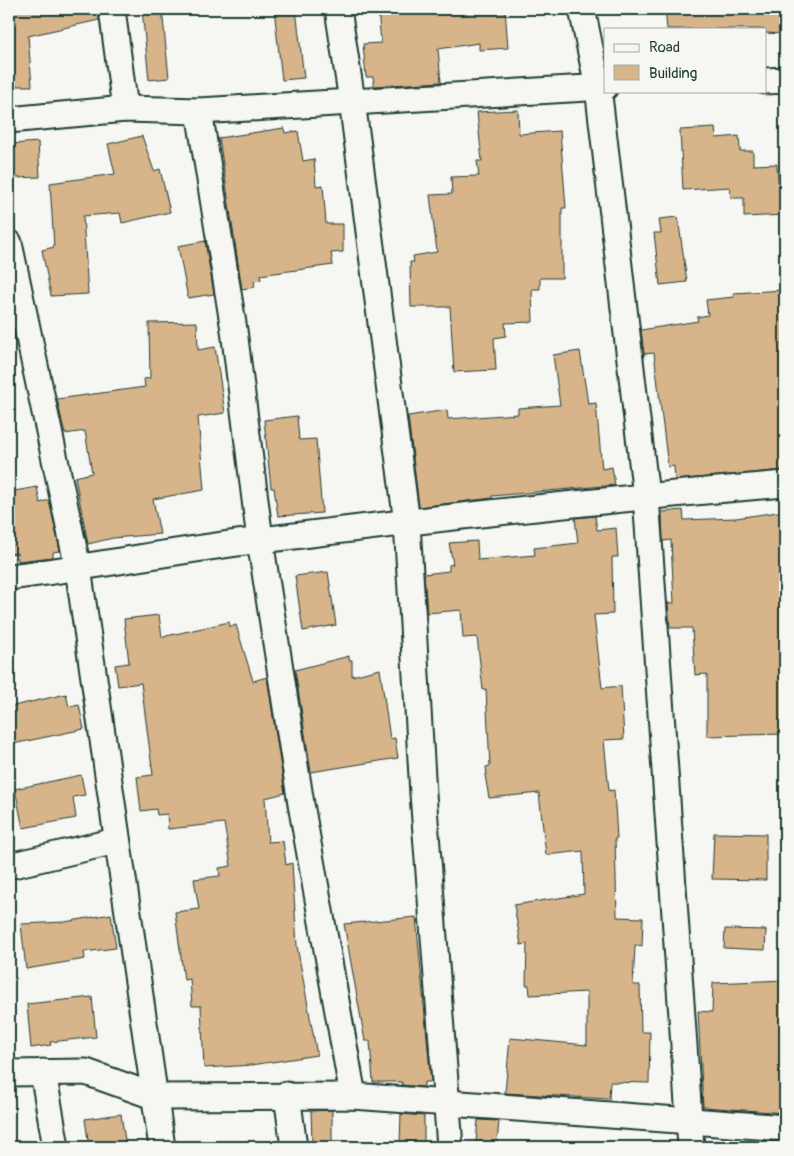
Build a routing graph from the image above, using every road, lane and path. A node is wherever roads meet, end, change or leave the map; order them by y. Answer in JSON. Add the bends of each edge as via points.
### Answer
{"nodes":[{"id":1,"x":112,"y":9,"type":"edge"},
{"id":2,"x":338,"y":9,"type":"edge"},
{"id":3,"x":582,"y":9,"type":"edge"},
{"id":4,"x":785,"y":80,"type":"edge"},
{"id":5,"x":766,"y":81,"type":"edge"},
{"id":6,"x":602,"y":87,"type":"edge"},
{"id":7,"x":352,"y":101,"type":"junction"},
{"id":8,"x":125,"y":109,"type":"junction"},
{"id":9,"x":199,"y":111,"type":"junction"},
{"id":10,"x":9,"y":120,"type":"edge"},
{"id":11,"x":9,"y":243,"type":"edge"},
{"id":12,"x":785,"y":484,"type":"edge"},
{"id":13,"x":646,"y":496,"type":"junction"},
{"id":14,"x":407,"y":523,"type":"junction"},
{"id":15,"x":260,"y":540,"type":"junction"},
{"id":16,"x":78,"y":568,"type":"junction"},
{"id":17,"x":9,"y":577,"type":"edge"},
{"id":18,"x":116,"y":841,"type":"junction"},
{"id":19,"x":9,"y":866,"type":"edge"},
{"id":20,"x":43,"y":1072,"type":"junction"},
{"id":21,"x":9,"y":1074,"type":"edge"},
{"id":22,"x":287,"y":1096,"type":"junction"},
{"id":23,"x":353,"y":1096,"type":"junction"},
{"id":24,"x":156,"y":1097,"type":"junction"},
{"id":25,"x":448,"y":1104,"type":"junction"},
{"id":26,"x":689,"y":1121,"type":"junction"},
{"id":27,"x":785,"y":1128,"type":"edge"},
{"id":28,"x":56,"y":1147,"type":"edge"},
{"id":29,"x":162,"y":1147,"type":"edge"},
{"id":30,"x":294,"y":1147,"type":"edge"},
{"id":31,"x":450,"y":1147,"type":"edge"},
{"id":32,"x":691,"y":1147,"type":"edge"}],
"edges":[{"from":1,"to":8,"type":"street"},
{"from":2,"to":7,"type":"street"},
{"from":3,"to":6,"type":"street"},
{"from":4,"to":5,"type":"street"},
{"from":6,"to":7,"type":"street"},
{"from":6,"to":13,"type":"street"},
{"from":7,"to":9,"type":"street"},
{"from":7,"to":14,"type":"street"},
{"from":8,"to":9,"type":"street"},
{"from":8,"to":10,"type":"street"},
{"from":9,"to":15,"type":"street","via":[[234,330]]},
{"from":11,"to":16,"type":"street"},
{"from":12,"to":13,"type":"street"},
{"from":13,"to":14,"type":"street"},
{"from":13,"to":26,"type":"street"},
{"from":14,"to":15,"type":"street"},
{"from":14,"to":25,"type":"street","via":[[423,794]]},
{"from":15,"to":16,"type":"street"},
{"from":15,"to":23,"type":"street","via":[[301,804]]},
{"from":16,"to":17,"type":"street"},
{"from":16,"to":18,"type":"street"},
{"from":18,"to":19,"type":"street"},
{"from":18,"to":24,"type":"street"},
{"from":20,"to":21,"type":"street"},
{"from":20,"to":24,"type":"street","via":[[86,1072]]},
{"from":20,"to":28,"type":"street"},
{"from":22,"to":23,"type":"street"},
{"from":22,"to":24,"type":"street"},
{"from":22,"to":30,"type":"street"},
{"from":23,"to":25,"type":"street"},
{"from":24,"to":29,"type":"street"},
{"from":25,"to":26,"type":"street"},
{"from":25,"to":31,"type":"street"},
{"from":26,"to":27,"type":"street"},
{"from":26,"to":32,"type":"street"}]}
